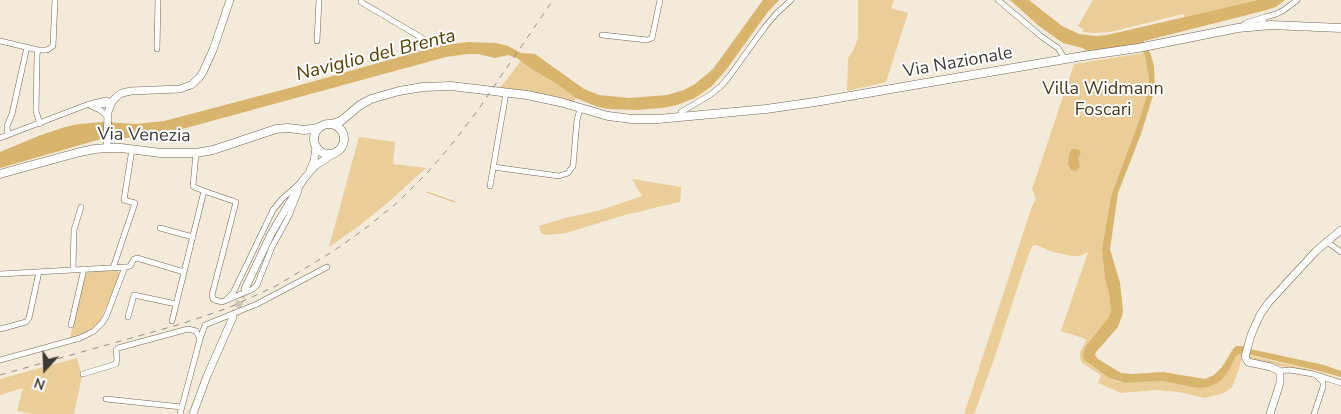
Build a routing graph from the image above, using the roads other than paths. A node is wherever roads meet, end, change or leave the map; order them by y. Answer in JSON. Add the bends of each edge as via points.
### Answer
{"nodes":[{"id":1,"x":55,"y":0,"type":"edge"},
{"id":2,"x":158,"y":0,"type":"edge"},
{"id":3,"x":230,"y":0,"type":"edge"},
{"id":4,"x":319,"y":0,"type":"edge"},
{"id":5,"x":361,"y":0,"type":"edge"},
{"id":6,"x":660,"y":0,"type":"edge"},
{"id":7,"x":791,"y":0,"type":"edge"},
{"id":8,"x":998,"y":0,"type":"edge"},
{"id":9,"x":1297,"y":0,"type":"edge"},
{"id":10,"x":1276,"y":14,"type":"junction"},
{"id":11,"x":1265,"y":17,"type":"junction"},
{"id":12,"x":1271,"y":25,"type":"junction"},
{"id":13,"x":1262,"y":26,"type":"junction"},
{"id":14,"x":1238,"y":28,"type":"junction"},
{"id":15,"x":1341,"y":28,"type":"edge"},
{"id":16,"x":602,"y":35,"type":"dead end"},
{"id":17,"x":422,"y":38,"type":"dead end"},
{"id":18,"x":0,"y":41,"type":"edge"},
{"id":19,"x":317,"y":41,"type":"dead end"},
{"id":20,"x":27,"y":47,"type":"junction"},
{"id":21,"x":157,"y":49,"type":"dead end"},
{"id":22,"x":38,"y":50,"type":"junction"},
{"id":23,"x":1065,"y":59,"type":"junction"},
{"id":24,"x":506,"y":92,"type":"junction"},
{"id":25,"x":111,"y":103,"type":"junction"},
{"id":26,"x":83,"y":108,"type":"junction"},
{"id":27,"x":580,"y":109,"type":"junction"},
{"id":28,"x":351,"y":113,"type":"junction"},
{"id":29,"x":681,"y":116,"type":"junction"},
{"id":30,"x":107,"y":118,"type":"junction"},
{"id":31,"x":40,"y":124,"type":"junction"},
{"id":32,"x":332,"y":124,"type":"junction"},
{"id":33,"x":318,"y":128,"type":"junction"},
{"id":34,"x":258,"y":134,"type":"junction"},
{"id":35,"x":343,"y":134,"type":"junction"},
{"id":36,"x":8,"y":136,"type":"junction"},
{"id":37,"x":0,"y":138,"type":"edge"},
{"id":38,"x":107,"y":144,"type":"junction"},
{"id":39,"x":315,"y":145,"type":"junction"},
{"id":40,"x":132,"y":149,"type":"junction"},
{"id":41,"x":196,"y":153,"type":"junction"},
{"id":42,"x":333,"y":154,"type":"junction"},
{"id":43,"x":493,"y":167,"type":"junction"},
{"id":44,"x":0,"y":174,"type":"edge"},
{"id":45,"x":305,"y":177,"type":"junction"},
{"id":46,"x":490,"y":186,"type":"dead end"},
{"id":47,"x":204,"y":191,"type":"junction"},
{"id":48,"x":81,"y":207,"type":"dead end"},
{"id":49,"x":160,"y":228,"type":"dead end"},
{"id":50,"x":1341,"y":230,"type":"edge"},
{"id":51,"x":193,"y":237,"type":"junction"},
{"id":52,"x":1326,"y":241,"type":"junction"},
{"id":53,"x":1341,"y":252,"type":"edge"},
{"id":54,"x":327,"y":266,"type":"dead end"},
{"id":55,"x":113,"y":268,"type":"junction"},
{"id":56,"x":125,"y":268,"type":"junction"},
{"id":57,"x":72,"y":270,"type":"junction"},
{"id":58,"x":84,"y":270,"type":"junction"},
{"id":59,"x":39,"y":272,"type":"junction"},
{"id":60,"x":184,"y":272,"type":"junction"},
{"id":61,"x":0,"y":274,"type":"edge"},
{"id":62,"x":245,"y":289,"type":"tunnel mouth"},
{"id":63,"x":219,"y":302,"type":"junction"},
{"id":64,"x":176,"y":304,"type":"junction"},
{"id":65,"x":128,"y":317,"type":"dead end"},
{"id":66,"x":233,"y":317,"type":"tunnel mouth"},
{"id":67,"x":172,"y":321,"type":"dead end"},
{"id":68,"x":71,"y":325,"type":"dead end"},
{"id":69,"x":0,"y":329,"type":"edge"},
{"id":70,"x":200,"y":339,"type":"junction"},
{"id":71,"x":0,"y":360,"type":"edge"},
{"id":72,"x":1278,"y":372,"type":"junction"},
{"id":73,"x":83,"y":374,"type":"dead end"},
{"id":74,"x":1317,"y":375,"type":"junction"},
{"id":75,"x":1341,"y":382,"type":"edge"},
{"id":76,"x":106,"y":399,"type":"dead end"},
{"id":77,"x":182,"y":407,"type":"junction"},
{"id":78,"x":180,"y":414,"type":"edge"},
{"id":79,"x":193,"y":414,"type":"edge"},
{"id":80,"x":1270,"y":414,"type":"edge"},
{"id":81,"x":1314,"y":414,"type":"edge"}],
"edges":[{"from":1,"to":22,"type":"street","via":[[51,49]]},
{"from":2,"to":21,"type":"street"},
{"from":3,"to":25,"type":"street","via":[[213,50],[196,81],[180,89],[127,92]]},
{"from":4,"to":19,"type":"street"},
{"from":5,"to":17,"type":"street"},
{"from":6,"to":16,"type":"street","via":[[652,38]]},
{"from":7,"to":29,"type":"street","via":[[765,27],[721,86],[681,112]]},
{"from":8,"to":23,"type":"street","via":[[1058,48]]},
{"from":9,"to":10,"type":"street"},
{"from":10,"to":11,"type":"street"},
{"from":10,"to":12,"type":"street"},
{"from":11,"to":13,"type":"street"},
{"from":11,"to":14,"type":"street"},
{"from":12,"to":13,"type":"main road","name":"Via Nazionale"},
{"from":12,"to":15,"type":"main road","name":"Via Nazionale"},
{"from":13,"to":14,"type":"main road","name":"Via Nazionale"},
{"from":14,"to":23,"type":"main road","name":"Via Nazionale"},
{"from":18,"to":20,"type":"street"},
{"from":20,"to":22,"type":"street"},
{"from":20,"to":36,"type":"street","via":[[7,126]]},
{"from":22,"to":31,"type":"street","via":[[35,94]]},
{"from":23,"to":29,"type":"main road","name":"Via Nazionale","via":[[815,102]]},
{"from":24,"to":27,"type":"main road","name":"Via Nazionale","via":[[548,99]]},
{"from":24,"to":28,"type":"main road","name":"Via Nazionale","via":[[451,86],[416,88],[371,100]]},
{"from":24,"to":43,"type":"street"},
{"from":25,"to":26,"type":"street","via":[[99,101]]},
{"from":25,"to":30,"type":"street"},
{"from":26,"to":30,"type":"street","via":[[98,108]]},
{"from":26,"to":31,"type":"street"},
{"from":27,"to":29,"type":"main road","name":"Via Nazionale","via":[[632,119]]},
{"from":27,"to":43,"type":"street","via":[[573,166],[568,174],[559,176]]},
{"from":28,"to":32,"type":"main road"},
{"from":28,"to":35,"type":"main road"},
{"from":30,"to":38,"type":"street"},
{"from":31,"to":36,"type":"street"},
{"from":32,"to":33,"type":"main road"},
{"from":32,"to":35,"type":"main road"},
{"from":33,"to":34,"type":"main road","name":"Via Venezia","via":[[281,128]]},
{"from":33,"to":39,"type":"main road","via":[[314,135]]},
{"from":34,"to":39,"type":"main road","name":"Via Venezia","via":[[294,133],[306,136]]},
{"from":34,"to":41,"type":"main road","name":"Via Venezia"},
{"from":35,"to":42,"type":"main road","via":[[342,146]]},
{"from":36,"to":37,"type":"street"},
{"from":38,"to":40,"type":"main road","name":"Via Venezia"},
{"from":38,"to":44,"type":"main road","name":"Via Venezia"},
{"from":39,"to":42,"type":"main road","via":[[323,153]]},
{"from":39,"to":45,"type":"street","via":[[314,161]]},
{"from":40,"to":41,"type":"main road","name":"Via Venezia"},
{"from":40,"to":55,"type":"street","via":[[124,200],[135,203]]},
{"from":41,"to":47,"type":"street","via":[[193,186]]},
{"from":42,"to":45,"type":"street"},
{"from":43,"to":46,"type":"street"},
{"from":45,"to":62,"type":"street","via":[[271,234]]},
{"from":45,"to":63,"type":"street","via":[[273,210],[233,293]]},
{"from":45,"to":63,"type":"street","via":[[257,285]]},
{"from":47,"to":51,"type":"street"},
{"from":47,"to":63,"type":"street","via":[[236,202],[212,295]]},
{"from":48,"to":57,"type":"street","via":[[74,230]]},
{"from":49,"to":51,"type":"street"},
{"from":50,"to":52,"type":"street"},
{"from":51,"to":60,"type":"street"},
{"from":52,"to":53,"type":"street"},
{"from":52,"to":72,"type":"street","via":[[1264,309],[1254,326],[1245,357],[1251,364],[1271,367]]},
{"from":54,"to":70,"type":"street","via":[[257,304],[205,324]]},
{"from":55,"to":56,"type":"street"},
{"from":55,"to":58,"type":"street"},
{"from":56,"to":60,"type":"street","via":[[137,258]]},
{"from":56,"to":71,"type":"street","via":[[98,327],[85,336]]},
{"from":57,"to":58,"type":"street"},
{"from":57,"to":59,"type":"street"},
{"from":58,"to":68,"type":"street"},
{"from":59,"to":61,"type":"street"},
{"from":59,"to":69,"type":"street","via":[[29,318],[26,322]]},
{"from":60,"to":64,"type":"street"},
{"from":64,"to":65,"type":"street","via":[[134,294]]},
{"from":64,"to":67,"type":"street"},
{"from":66,"to":79,"type":"street"},
{"from":70,"to":73,"type":"street","via":[[196,331],[188,328],[118,348],[116,364]]},
{"from":70,"to":77,"type":"street"},
{"from":72,"to":74,"type":"street","via":[[1290,370]]},
{"from":72,"to":80,"type":"street","via":[[1280,383]]},
{"from":74,"to":75,"type":"street"},
{"from":74,"to":81,"type":"street","via":[[1323,387]]},
{"from":76,"to":77,"type":"street"},
{"from":77,"to":78,"type":"street"}]}
